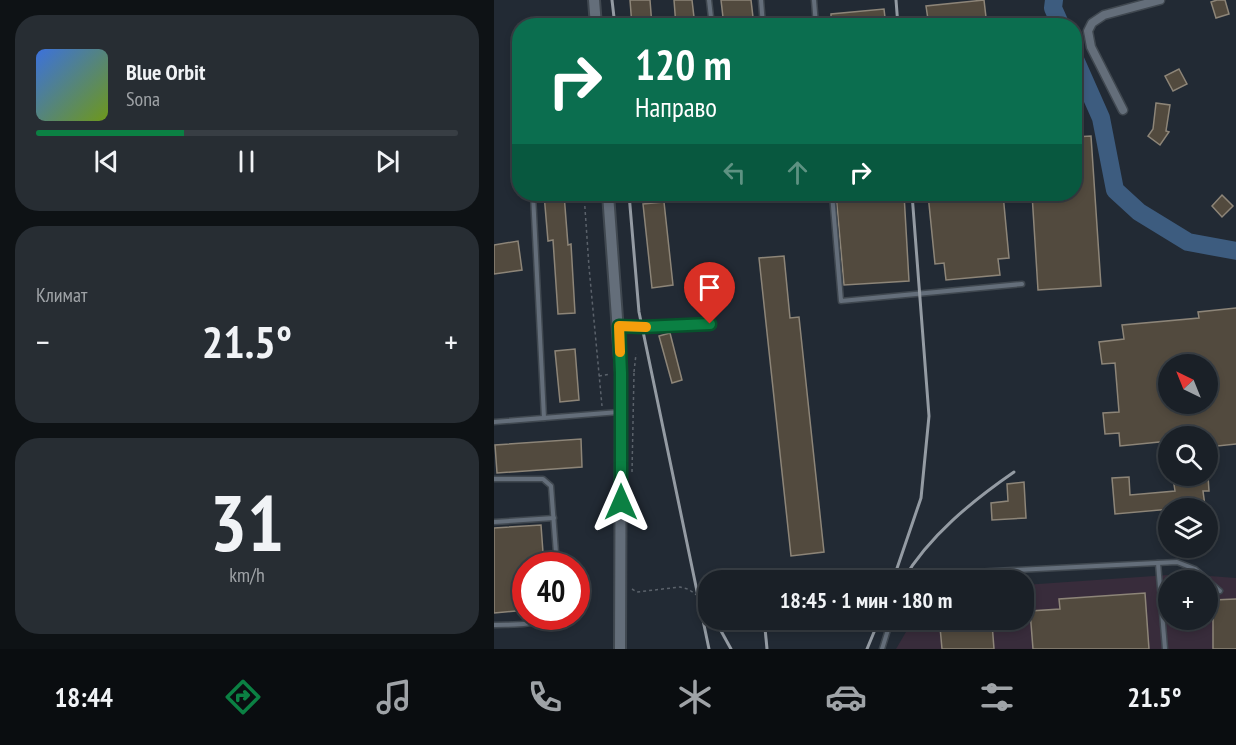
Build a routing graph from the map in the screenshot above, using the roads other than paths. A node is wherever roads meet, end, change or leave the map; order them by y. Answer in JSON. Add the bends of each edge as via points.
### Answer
{"nodes":[{"id":1,"x":594,"y":0,"type":"edge"},
{"id":2,"x":709,"y":0,"type":"edge"},
{"id":3,"x":761,"y":0,"type":"edge"},
{"id":4,"x":814,"y":0,"type":"edge"},
{"id":5,"x":1160,"y":0,"type":"edge"},
{"id":6,"x":595,"y":18,"type":"edge"},
{"id":7,"x":711,"y":18,"type":"edge"},
{"id":8,"x":762,"y":18,"type":"edge"},
{"id":9,"x":815,"y":18,"type":"edge"},
{"id":10,"x":1123,"y":110,"type":"dead end"},
{"id":11,"x":533,"y":201,"type":"edge"},
{"id":12,"x":609,"y":201,"type":"edge"},
{"id":13,"x":833,"y":201,"type":"edge"},
{"id":14,"x":1022,"y":284,"type":"dead end"},
{"id":15,"x":710,"y":324,"type":"dead end"},
{"id":16,"x":619,"y":326,"type":"junction"},
{"id":17,"x":621,"y":412,"type":"junction"},
{"id":18,"x":544,"y":418,"type":"junction"},
{"id":19,"x":494,"y":422,"type":"edge"},
{"id":20,"x":494,"y":479,"type":"edge"},
{"id":21,"x":554,"y":518,"type":"junction"},
{"id":22,"x":494,"y":522,"type":"edge"},
{"id":23,"x":556,"y":552,"type":"edge"},
{"id":24,"x":1158,"y":563,"type":"junction"},
{"id":25,"x":1016,"y":570,"type":"edge"},
{"id":26,"x":1196,"y":570,"type":"edge"},
{"id":27,"x":512,"y":625,"type":"edge"},
{"id":28,"x":494,"y":626,"type":"edge"},
{"id":29,"x":888,"y":630,"type":"edge"},
{"id":30,"x":620,"y":649,"type":"edge"},
{"id":31,"x":881,"y":649,"type":"edge"},
{"id":32,"x":1165,"y":649,"type":"edge"}],
"edges":[{"from":1,"to":6,"type":"street"},
{"from":2,"to":7,"type":"lane"},
{"from":3,"to":8,"type":"lane"},
{"from":4,"to":9,"type":"lane"},
{"from":5,"to":10,"type":"street","via":[[1104,15],[1088,31],[1091,46]]},
{"from":11,"to":18,"type":"lane"},
{"from":12,"to":16,"type":"street"},
{"from":13,"to":14,"type":"lane","via":[[841,301]]},
{"from":15,"to":16,"type":"lane"},
{"from":16,"to":17,"type":"street"},
{"from":17,"to":18,"type":"lane"},
{"from":17,"to":30,"type":"street"},
{"from":18,"to":19,"type":"lane"},
{"from":20,"to":21,"type":"lane","via":[[547,480]]},
{"from":21,"to":22,"type":"lane"},
{"from":21,"to":23,"type":"lane"},
{"from":24,"to":25,"type":"lane"},
{"from":24,"to":26,"type":"lane","via":[[1177,562]]},
{"from":24,"to":32,"type":"lane"},
{"from":27,"to":28,"type":"lane"},
{"from":29,"to":31,"type":"lane"}]}
